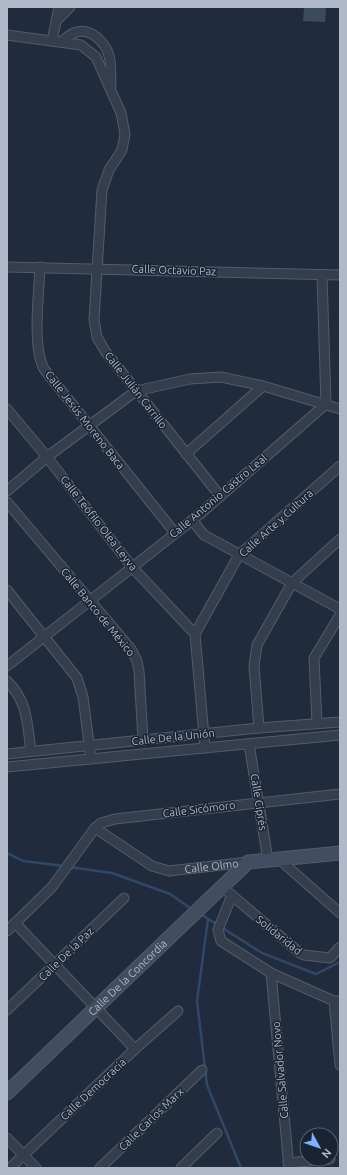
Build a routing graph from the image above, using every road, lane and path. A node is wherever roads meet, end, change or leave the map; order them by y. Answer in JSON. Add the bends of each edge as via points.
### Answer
{"nodes":[{"id":1,"x":59,"y":7,"type":"edge"},
{"id":2,"x":70,"y":7,"type":"edge"},
{"id":3,"x":58,"y":19,"type":"junction"},
{"id":4,"x":7,"y":35,"type":"edge"},
{"id":5,"x":56,"y":41,"type":"junction"},
{"id":6,"x":111,"y":90,"type":"junction"},
{"id":7,"x":7,"y":267,"type":"edge"},
{"id":8,"x":40,"y":267,"type":"junction"},
{"id":9,"x":97,"y":268,"type":"junction"},
{"id":10,"x":322,"y":275,"type":"junction"},
{"id":11,"x":340,"y":275,"type":"edge"},
{"id":12,"x":263,"y":386,"type":"junction"},
{"id":13,"x":136,"y":391,"type":"junction"},
{"id":14,"x":326,"y":404,"type":"junction"},
{"id":15,"x":340,"y":409,"type":"edge"},
{"id":16,"x":8,"y":412,"type":"edge"},
{"id":17,"x":88,"y":425,"type":"junction"},
{"id":18,"x":186,"y":454,"type":"junction"},
{"id":19,"x":47,"y":457,"type":"junction"},
{"id":20,"x":340,"y":466,"type":"edge"},
{"id":21,"x":7,"y":491,"type":"edge"},
{"id":22,"x":220,"y":496,"type":"junction"},
{"id":23,"x":7,"y":502,"type":"edge"},
{"id":24,"x":192,"y":520,"type":"junction"},
{"id":25,"x":175,"y":533,"type":"junction"},
{"id":26,"x":340,"y":539,"type":"edge"},
{"id":27,"x":239,"y":555,"type":"junction"},
{"id":28,"x":132,"y":567,"type":"junction"},
{"id":29,"x":292,"y":583,"type":"junction"},
{"id":30,"x":7,"y":590,"type":"edge"},
{"id":31,"x":90,"y":602,"type":"junction"},
{"id":32,"x":340,"y":609,"type":"edge"},
{"id":33,"x":340,"y":615,"type":"edge"},
{"id":34,"x":195,"y":634,"type":"junction"},
{"id":35,"x":44,"y":638,"type":"junction"},
{"id":36,"x":7,"y":666,"type":"edge"},
{"id":37,"x":7,"y":681,"type":"edge"},
{"id":38,"x":340,"y":722,"type":"edge"},
{"id":39,"x":317,"y":723,"type":"junction"},
{"id":40,"x":259,"y":728,"type":"junction"},
{"id":41,"x":205,"y":734,"type":"junction"},
{"id":42,"x":340,"y":735,"type":"edge"},
{"id":43,"x":143,"y":740,"type":"junction"},
{"id":44,"x":90,"y":744,"type":"junction"},
{"id":45,"x":249,"y":744,"type":"junction"},
{"id":46,"x":206,"y":748,"type":"junction"},
{"id":47,"x":31,"y":751,"type":"junction"},
{"id":48,"x":7,"y":754,"type":"edge"},
{"id":49,"x":91,"y":759,"type":"junction"},
{"id":50,"x":7,"y":767,"type":"edge"},
{"id":51,"x":340,"y":794,"type":"edge"},
{"id":52,"x":259,"y":802,"type":"junction"},
{"id":53,"x":95,"y":828,"type":"junction"},
{"id":54,"x":340,"y":853,"type":"edge"},
{"id":55,"x":274,"y":860,"type":"junction"},
{"id":56,"x":248,"y":862,"type":"junction"},
{"id":57,"x":227,"y":891,"type":"junction"},
{"id":58,"x":124,"y":898,"type":"dead end"},
{"id":59,"x":340,"y":913,"type":"edge"},
{"id":60,"x":15,"y":923,"type":"junction"},
{"id":61,"x":7,"y":931,"type":"edge"},
{"id":62,"x":340,"y":948,"type":"edge"},
{"id":63,"x":54,"y":965,"type":"junction"},
{"id":64,"x":271,"y":973,"type":"junction"},
{"id":65,"x":337,"y":1001,"type":"edge"},
{"id":66,"x":96,"y":1008,"type":"junction"},
{"id":67,"x":7,"y":1010,"type":"edge"},
{"id":68,"x":178,"y":1011,"type":"dead end"},
{"id":69,"x":135,"y":1049,"type":"junction"},
{"id":70,"x":340,"y":1065,"type":"edge"},
{"id":71,"x":202,"y":1070,"type":"dead end"},
{"id":72,"x":7,"y":1093,"type":"edge"},
{"id":73,"x":217,"y":1133,"type":"dead end"},
{"id":74,"x":7,"y":1138,"type":"edge"},
{"id":75,"x":24,"y":1154,"type":"junction"},
{"id":76,"x":299,"y":1164,"type":"edge"},
{"id":77,"x":288,"y":1166,"type":"edge"},
{"id":78,"x":10,"y":1168,"type":"edge"},
{"id":79,"x":36,"y":1168,"type":"edge"},
{"id":80,"x":100,"y":1168,"type":"edge"},
{"id":81,"x":181,"y":1168,"type":"edge"}],
"edges":[{"from":1,"to":3,"type":"street"},
{"from":2,"to":3,"type":"street"},
{"from":3,"to":5,"type":"street"},
{"from":4,"to":5,"type":"street"},
{"from":5,"to":6,"type":"street","via":[[81,45],[92,53]]},
{"from":5,"to":6,"type":"street","via":[[82,31],[100,40],[106,46],[109,56]]},
{"from":6,"to":9,"type":"street","name":"Calle Julián Carrillo","via":[[124,124],[125,141],[109,170],[102,190]]},
{"from":7,"to":8,"type":"street","name":"Calle Octavio Paz"},
{"from":8,"to":9,"type":"street","name":"Calle Octavio Paz"},
{"from":8,"to":17,"type":"street","name":"Calle Jesús Moreno Baca","via":[[40,360],[44,369]]},
{"from":9,"to":10,"type":"street","name":"Calle Octavio Paz"},
{"from":9,"to":13,"type":"street","name":"Calle Julián Carrillo","via":[[94,320],[97,337]]},
{"from":10,"to":11,"type":"street","name":"Calle Octavio Paz"},
{"from":10,"to":14,"type":"street"},
{"from":12,"to":13,"type":"street","via":[[214,376]]},
{"from":12,"to":14,"type":"street"},
{"from":12,"to":18,"type":"street"},
{"from":13,"to":17,"type":"street"},
{"from":13,"to":18,"type":"street","name":"Calle Julián Carrillo"},
{"from":14,"to":15,"type":"street"},
{"from":14,"to":22,"type":"street","name":"Calle Antonio Castro Leal"},
{"from":16,"to":19,"type":"street","name":"Calle Teófilo Olea Leyva"},
{"from":17,"to":19,"type":"street"},
{"from":17,"to":25,"type":"street","name":"Calle Jesús Moreno Baca"},
{"from":18,"to":22,"type":"street","name":"Calle Julián Carrillo"},
{"from":19,"to":21,"type":"street"},
{"from":19,"to":28,"type":"street","name":"Calle Teófilo Olea Leyva"},
{"from":20,"to":27,"type":"street","name":"Calle Arte y Cultura"},
{"from":22,"to":24,"type":"street","name":"Calle Antonio Castro Leal"},
{"from":23,"to":31,"type":"street","name":"Calle Banco de México"},
{"from":24,"to":25,"type":"street","name":"Calle Antonio Castro Leal"},
{"from":24,"to":27,"type":"street","via":[[204,535]]},
{"from":25,"to":28,"type":"street","name":"Calle Antonio Castro Leal"},
{"from":26,"to":29,"type":"street"},
{"from":27,"to":29,"type":"street"},
{"from":27,"to":34,"type":"street","name":"Calle Arte y Cultura"},
{"from":28,"to":31,"type":"street","name":"Calle Antonio Castro Leal"},
{"from":28,"to":34,"type":"street","name":"Calle Teófilo Olea Leyva"},
{"from":29,"to":32,"type":"street"},
{"from":29,"to":40,"type":"street","via":[[255,651]]},
{"from":30,"to":35,"type":"street"},
{"from":31,"to":35,"type":"street","name":"Calle Antonio Castro Leal"},
{"from":31,"to":43,"type":"street","name":"Calle Banco de México","via":[[131,650],[137,661]]},
{"from":33,"to":39,"type":"street","via":[[314,658]]},
{"from":34,"to":41,"type":"street"},
{"from":35,"to":36,"type":"street","name":"Calle Antonio Castro Leal"},
{"from":35,"to":44,"type":"street","via":[[77,678],[83,697]]},
{"from":37,"to":47,"type":"street","via":[[23,703]]},
{"from":38,"to":39,"type":"street","name":"Calle De la Unión"},
{"from":39,"to":40,"type":"street","name":"Calle De la Unión"},
{"from":40,"to":41,"type":"street","name":"Calle De la Unión"},
{"from":41,"to":43,"type":"street","name":"Calle De la Unión"},
{"from":41,"to":46,"type":"street"},
{"from":42,"to":45,"type":"street","name":"Calle De la Unión"},
{"from":43,"to":44,"type":"street","name":"Calle De la Unión"},
{"from":44,"to":47,"type":"street","name":"Calle De la Unión"},
{"from":44,"to":49,"type":"street"},
{"from":45,"to":46,"type":"street","name":"Calle De la Unión"},
{"from":45,"to":52,"type":"street","name":"Calle Ciprés"},
{"from":46,"to":49,"type":"street","name":"Calle De la Unión"},
{"from":47,"to":48,"type":"street","name":"Calle De la Unión"},
{"from":49,"to":50,"type":"street","name":"Calle De la Unión"},
{"from":51,"to":52,"type":"street","name":"Calle Sicómoro"},
{"from":52,"to":53,"type":"street","name":"Calle Sicómoro","via":[[115,819],[101,823]]},
{"from":52,"to":55,"type":"street","name":"Calle Ciprés"},
{"from":53,"to":56,"type":"street","name":"Calle Olmo","via":[[162,870]]},
{"from":53,"to":60,"type":"street","name":"Calle Sicómoro","via":[[52,887]]},
{"from":54,"to":55,"type":"street","name":"Calle Olmo"},
{"from":55,"to":56,"type":"street","name":"Calle Olmo"},
{"from":55,"to":59,"type":"street"},
{"from":56,"to":57,"type":"street","name":"Calle De la Concordia"},
{"from":57,"to":62,"type":"street","name":"Solidaridad","via":[[304,955],[330,958]]},
{"from":57,"to":64,"type":"street","via":[[219,926],[219,940]]},
{"from":57,"to":66,"type":"street","name":"Calle De la Concordia","via":[[206,903]]},
{"from":58,"to":63,"type":"street","name":"Calle De la Paz"},
{"from":60,"to":61,"type":"street","name":"Calle Sicómoro"},
{"from":60,"to":63,"type":"street"},
{"from":63,"to":66,"type":"street"},
{"from":63,"to":67,"type":"street","name":"Calle De la Paz"},
{"from":64,"to":65,"type":"street"},
{"from":64,"to":77,"type":"street","name":"Calle Salvador Novo"},
{"from":65,"to":70,"type":"street"},
{"from":66,"to":69,"type":"street"},
{"from":66,"to":72,"type":"street","name":"Calle De la Concordia"},
{"from":68,"to":69,"type":"street","name":"Calle Democracia"},
{"from":69,"to":75,"type":"street","name":"Calle Democracia"},
{"from":71,"to":80,"type":"street","name":"Calle Carlos Marx"},
{"from":73,"to":81,"type":"street"},
{"from":74,"to":75,"type":"street"},
{"from":75,"to":78,"type":"street","name":"Calle Democracia"},
{"from":75,"to":79,"type":"street"},
{"from":76,"to":77,"type":"street"}]}
